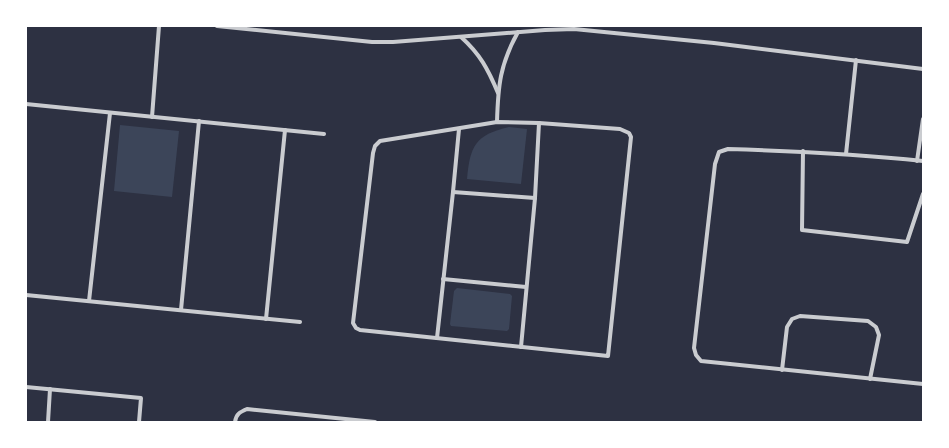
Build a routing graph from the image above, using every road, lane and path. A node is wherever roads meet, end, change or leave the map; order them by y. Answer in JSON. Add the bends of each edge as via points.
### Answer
{"nodes":[{"id":1,"x":159,"y":26,"type":"edge"},
{"id":2,"x":217,"y":26,"type":"edge"},
{"id":3,"x":518,"y":32,"type":"junction"},
{"id":4,"x":462,"y":37,"type":"junction"},
{"id":5,"x":856,"y":60,"type":"junction"},
{"id":6,"x":923,"y":69,"type":"edge"},
{"id":7,"x":498,"y":93,"type":"junction"},
{"id":8,"x":26,"y":104,"type":"edge"},
{"id":9,"x":26,"y":110,"type":"edge"},
{"id":10,"x":110,"y":112,"type":"junction"},
{"id":11,"x":152,"y":117,"type":"junction"},
{"id":12,"x":923,"y":119,"type":"edge"},
{"id":13,"x":198,"y":121,"type":"junction"},
{"id":14,"x":497,"y":122,"type":"junction"},
{"id":15,"x":539,"y":123,"type":"junction"},
{"id":16,"x":459,"y":128,"type":"junction"},
{"id":17,"x":285,"y":130,"type":"junction"},
{"id":18,"x":324,"y":134,"type":"dead end"},
{"id":19,"x":803,"y":151,"type":"junction"},
{"id":20,"x":846,"y":154,"type":"junction"},
{"id":21,"x":917,"y":161,"type":"junction"},
{"id":22,"x":923,"y":161,"type":"edge"},
{"id":23,"x":454,"y":192,"type":"junction"},
{"id":24,"x":923,"y":194,"type":"edge"},
{"id":25,"x":534,"y":198,"type":"junction"},
{"id":26,"x":443,"y":279,"type":"junction"},
{"id":27,"x":526,"y":287,"type":"junction"},
{"id":28,"x":26,"y":295,"type":"edge"},
{"id":29,"x":89,"y":301,"type":"junction"},
{"id":30,"x":181,"y":310,"type":"junction"},
{"id":31,"x":266,"y":319,"type":"junction"},
{"id":32,"x":300,"y":322,"type":"dead end"},
{"id":33,"x":437,"y":338,"type":"junction"},
{"id":34,"x":521,"y":347,"type":"junction"},
{"id":35,"x":782,"y":370,"type":"junction"},
{"id":36,"x":870,"y":379,"type":"junction"},
{"id":37,"x":923,"y":384,"type":"edge"},
{"id":38,"x":26,"y":387,"type":"edge"},
{"id":39,"x":50,"y":389,"type":"junction"},
{"id":40,"x":327,"y":420,"type":"edge"},
{"id":41,"x":48,"y":422,"type":"edge"},
{"id":42,"x":140,"y":422,"type":"edge"},
{"id":43,"x":235,"y":422,"type":"edge"},
{"id":44,"x":375,"y":422,"type":"edge"}],
"edges":[{"from":1,"to":11,"type":"street"},
{"from":2,"to":4,"type":"street","via":[[372,42]]},
{"from":3,"to":4,"type":"street"},
{"from":3,"to":5,"type":"street","via":[[574,29],[603,31]]},
{"from":3,"to":7,"type":"street","via":[[504,61]]},
{"from":4,"to":7,"type":"street","via":[[481,58]]},
{"from":5,"to":6,"type":"street"},
{"from":5,"to":20,"type":"street"},
{"from":7,"to":14,"type":"street"},
{"from":8,"to":9,"type":"street"},
{"from":8,"to":10,"type":"street"},
{"from":10,"to":11,"type":"street"},
{"from":10,"to":29,"type":"street"},
{"from":11,"to":13,"type":"street"},
{"from":12,"to":21,"type":"street"},
{"from":13,"to":17,"type":"street"},
{"from":13,"to":30,"type":"street"},
{"from":14,"to":15,"type":"street"},
{"from":14,"to":16,"type":"street"},
{"from":15,"to":25,"type":"street"},
{"from":15,"to":34,"type":"street","via":[[620,129],[629,132],[631,137],[608,356]]},
{"from":16,"to":23,"type":"street"},
{"from":16,"to":33,"type":"street","via":[[380,140],[375,146],[353,323],[360,330]]},
{"from":17,"to":18,"type":"street"},
{"from":17,"to":31,"type":"street"},
{"from":19,"to":20,"type":"street"},
{"from":19,"to":24,"type":"street","via":[[802,230],[907,242]]},
{"from":19,"to":35,"type":"street","via":[[728,149],[719,152],[694,348],[701,361]]},
{"from":20,"to":21,"type":"street"},
{"from":21,"to":22,"type":"street"},
{"from":23,"to":25,"type":"street"},
{"from":23,"to":26,"type":"street"},
{"from":25,"to":27,"type":"street"},
{"from":26,"to":27,"type":"street"},
{"from":26,"to":33,"type":"street"},
{"from":27,"to":34,"type":"street"},
{"from":28,"to":29,"type":"street"},
{"from":29,"to":30,"type":"street"},
{"from":30,"to":31,"type":"street"},
{"from":31,"to":32,"type":"street"},
{"from":33,"to":34,"type":"street"},
{"from":35,"to":36,"type":"street"},
{"from":35,"to":36,"type":"street","via":[[787,327],[792,319],[800,316],[868,322],[876,327],[878,335]]},
{"from":36,"to":37,"type":"street"},
{"from":38,"to":39,"type":"street"},
{"from":39,"to":41,"type":"street"},
{"from":39,"to":42,"type":"street","via":[[141,398]]},
{"from":40,"to":43,"type":"street","via":[[247,409],[239,412]]},
{"from":40,"to":44,"type":"street"}]}
